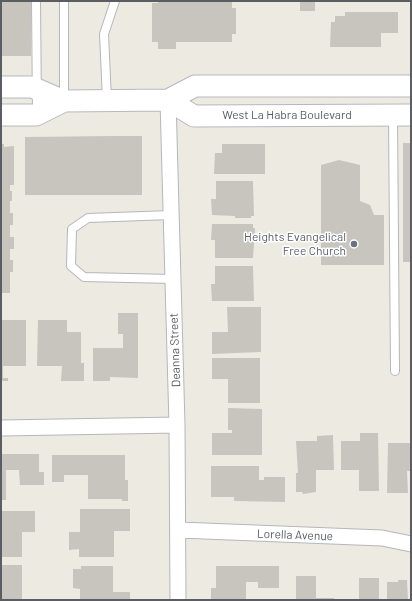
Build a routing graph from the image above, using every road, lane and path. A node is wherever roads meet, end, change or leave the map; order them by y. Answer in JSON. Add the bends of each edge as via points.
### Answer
{"nodes":[{"id":1,"x":36,"y":1,"type":"edge"},
{"id":2,"x":64,"y":1,"type":"edge"},
{"id":3,"x":115,"y":1,"type":"edge"},
{"id":4,"x":411,"y":86,"type":"edge"},
{"id":5,"x":1,"y":87,"type":"edge"},
{"id":6,"x":37,"y":89,"type":"junction"},
{"id":7,"x":107,"y":100,"type":"junction"},
{"id":8,"x":168,"y":100,"type":"junction"},
{"id":9,"x":64,"y":101,"type":"junction"},
{"id":10,"x":1,"y":115,"type":"edge"},
{"id":11,"x":37,"y":115,"type":"junction"},
{"id":12,"x":402,"y":115,"type":"edge"},
{"id":13,"x":171,"y":215,"type":"junction"},
{"id":14,"x":173,"y":279,"type":"junction"},
{"id":15,"x":395,"y":371,"type":"dead end"},
{"id":16,"x":177,"y":425,"type":"junction"},
{"id":17,"x":1,"y":428,"type":"edge"},
{"id":18,"x":179,"y":530,"type":"junction"},
{"id":19,"x":411,"y":544,"type":"edge"},
{"id":20,"x":178,"y":600,"type":"edge"}],
"edges":[{"from":1,"to":6,"type":"lane"},
{"from":2,"to":9,"type":"lane"},
{"from":3,"to":7,"type":"lane","via":[[104,34]]},
{"from":4,"to":8,"type":"main road","via":[[195,86]]},
{"from":5,"to":6,"type":"main road"},
{"from":6,"to":9,"type":"main road"},
{"from":6,"to":11,"type":"lane"},
{"from":7,"to":8,"type":"main road"},
{"from":7,"to":9,"type":"main road"},
{"from":8,"to":12,"type":"main road","name":"West La Habra Boulevard","via":[[194,116]]},
{"from":8,"to":13,"type":"street","name":"Deanna Street"},
{"from":9,"to":11,"type":"main road"},
{"from":10,"to":11,"type":"main road"},
{"from":12,"to":15,"type":"lane"},
{"from":13,"to":14,"type":"street","name":"Deanna Street"},
{"from":13,"to":14,"type":"lane","via":[[88,218],[72,229],[71,266],[84,277]]},
{"from":14,"to":16,"type":"street","name":"Deanna Street"},
{"from":16,"to":17,"type":"street"},
{"from":16,"to":18,"type":"street","name":"Deanna Street"},
{"from":18,"to":19,"type":"street","name":"Lorella Avenue","via":[[382,538]]},
{"from":18,"to":20,"type":"street","name":"Deanna Street"}]}
